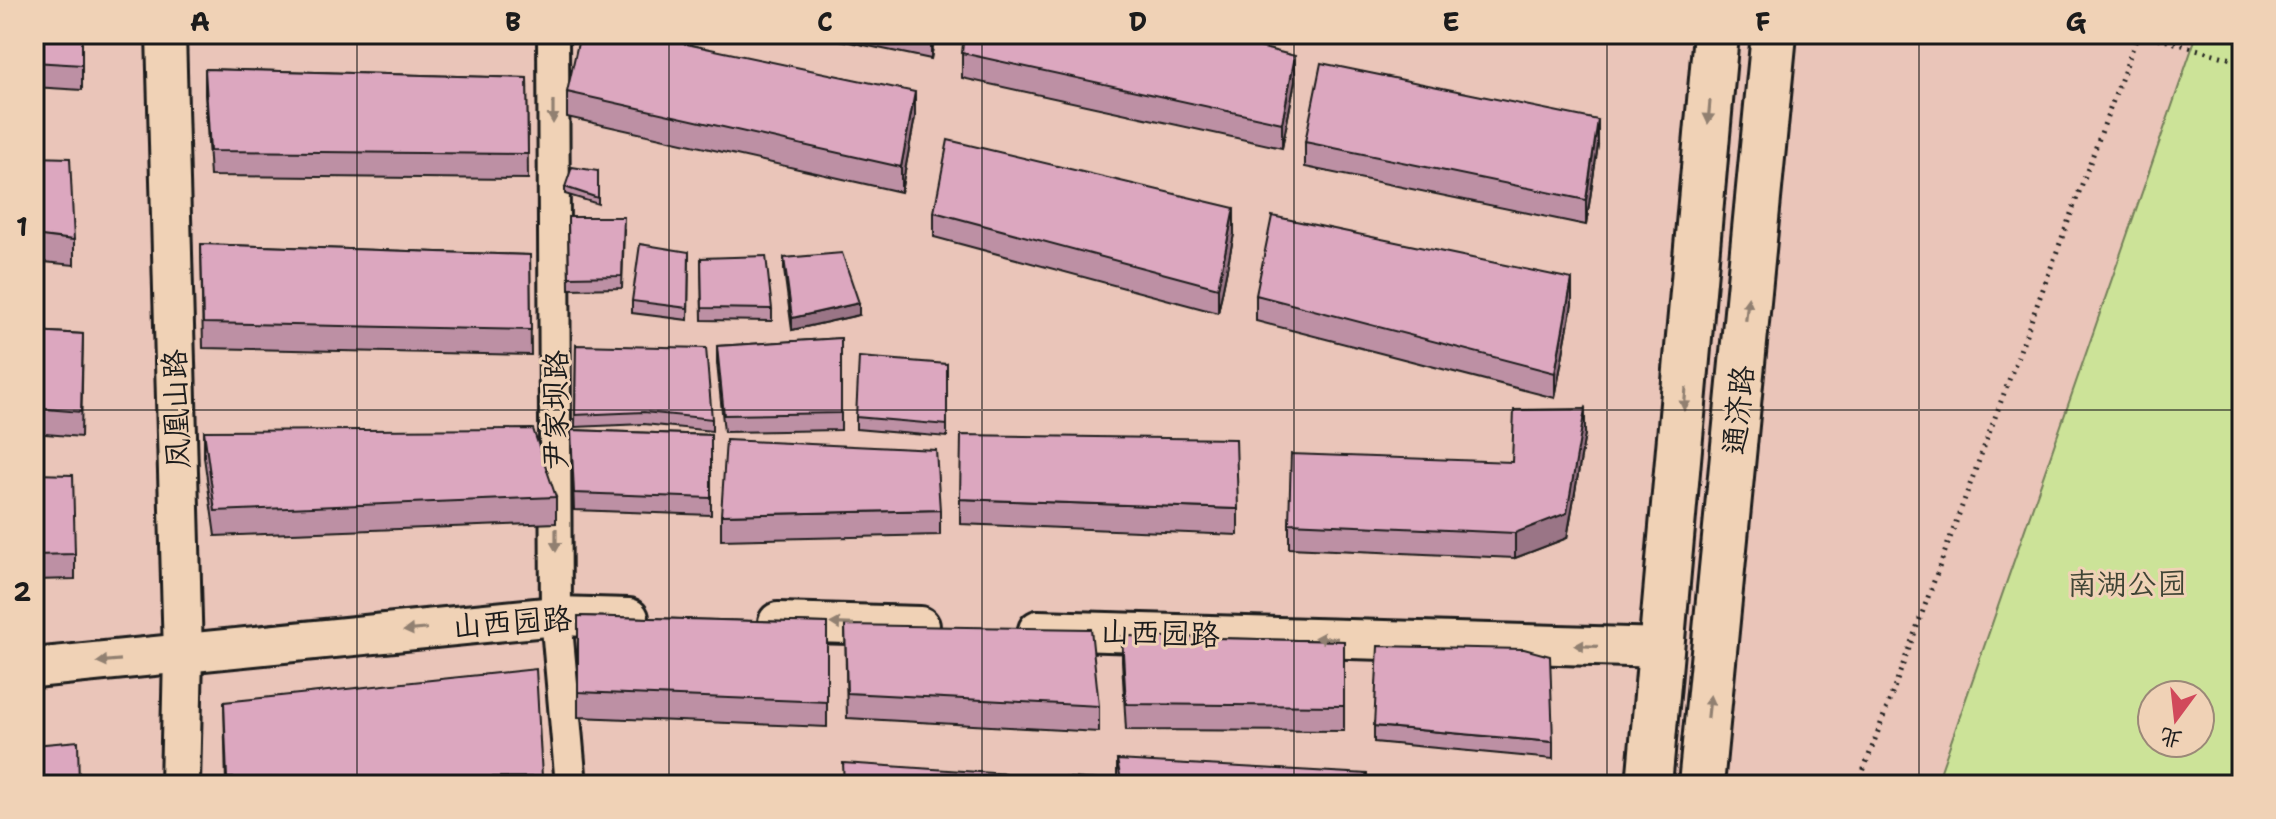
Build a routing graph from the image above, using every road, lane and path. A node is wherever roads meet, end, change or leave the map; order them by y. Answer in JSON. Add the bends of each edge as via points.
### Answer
{"nodes":[{"id":1,"x":166,"y":34,"type":"edge"},
{"id":2,"x":553,"y":34,"type":"edge"},
{"id":3,"x":1716,"y":34,"type":"edge"},
{"id":4,"x":1774,"y":34,"type":"edge"},
{"id":5,"x":2140,"y":34,"type":"edge"},
{"id":6,"x":2242,"y":62,"type":"edge"},
{"id":7,"x":556,"y":616,"type":"junction"},
{"id":8,"x":667,"y":619,"type":"edge"},
{"id":9,"x":746,"y":621,"type":"edge"},
{"id":10,"x":952,"y":627,"type":"edge"},
{"id":11,"x":999,"y":629,"type":"edge"},
{"id":12,"x":1664,"y":648,"type":"junction"},
{"id":13,"x":183,"y":654,"type":"junction"},
{"id":14,"x":34,"y":668,"type":"edge"},
{"id":15,"x":180,"y":785,"type":"edge"},
{"id":16,"x":571,"y":785,"type":"edge"},
{"id":17,"x":1649,"y":785,"type":"edge"},
{"id":18,"x":1701,"y":785,"type":"edge"},
{"id":19,"x":1858,"y":785,"type":"edge"}],
"edges":[{"from":1,"to":13,"type":"street","name":"凤凰山路"},
{"from":2,"to":7,"type":"street","name":"尹家坝路","one_way":true},
{"from":3,"to":12,"type":"main road","name":"通济路","one_way":true},
{"from":18,"to":4,"type":"main road","name":"通济路","one_way":true},
{"from":5,"to":6,"type":"path"},
{"from":5,"to":19,"type":"path"},
{"from":7,"to":8,"type":"street","name":"山西园路"},
{"from":7,"to":13,"type":"street","name":"山西园路","one_way":true},
{"from":7,"to":16,"type":"street","name":"尹家坝路"},
{"from":10,"to":9,"type":"street","one_way":true},
{"from":12,"to":11,"type":"street","name":"山西园路","one_way":true},
{"from":12,"to":17,"type":"main road","name":"通济路"},
{"from":13,"to":14,"type":"street","name":"山西园路","one_way":true},
{"from":13,"to":15,"type":"street","name":"凤凰山路"}]}
